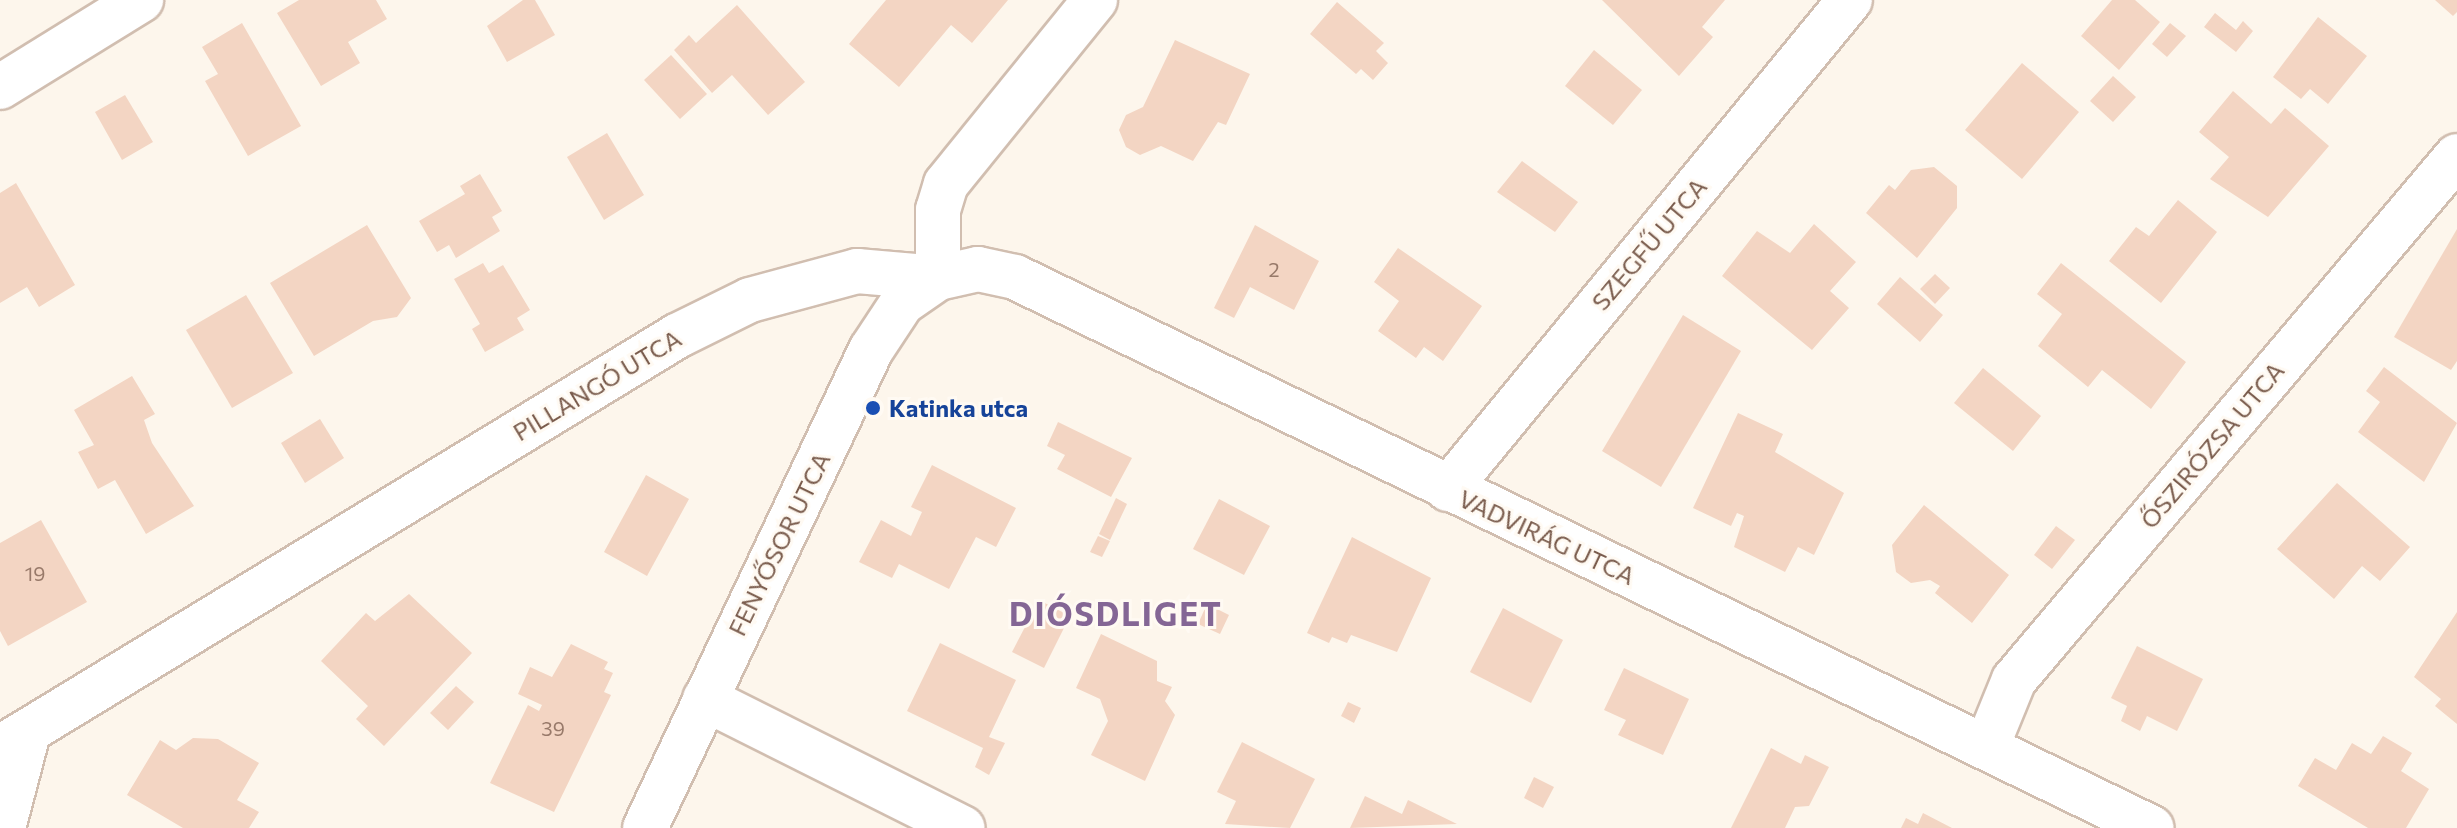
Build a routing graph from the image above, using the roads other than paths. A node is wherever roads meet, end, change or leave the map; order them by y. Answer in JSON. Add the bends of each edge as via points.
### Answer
{"nodes":[{"id":1,"x":141,"y":0,"type":"edge"},
{"id":2,"x":1095,"y":0,"type":"edge"},
{"id":3,"x":1850,"y":0,"type":"edge"},
{"id":4,"x":0,"y":87,"type":"edge"},
{"id":5,"x":2457,"y":156,"type":"edge"},
{"id":6,"x":938,"y":278,"type":"junction"},
{"id":7,"x":1448,"y":489,"type":"junction"},
{"id":8,"x":705,"y":699,"type":"junction"},
{"id":9,"x":14,"y":740,"type":"edge"},
{"id":10,"x":1987,"y":746,"type":"junction"},
{"id":11,"x":3,"y":828,"type":"edge"},
{"id":12,"x":645,"y":828,"type":"edge"},
{"id":13,"x":963,"y":828,"type":"edge"},
{"id":14,"x":2152,"y":828,"type":"edge"}],
"edges":[{"from":1,"to":4,"type":"street"},
{"from":2,"to":6,"type":"street","via":[[946,184],[938,210]]},
{"from":3,"to":7,"type":"street","name":"SZEGFŰ UTCA"},
{"from":5,"to":10,"type":"street","name":"ŐSZIRÓZSA UTCA","via":[[2014,680]]},
{"from":6,"to":7,"type":"street","name":"VADVIRÁG UTCA","via":[[978,269],[1015,277]]},
{"from":6,"to":8,"type":"street","name":"FENYŐSOR UTCA","via":[[902,303],[871,350]]},
{"from":6,"to":9,"type":"street","name":"PILLANGÓ UTCA","via":[[857,271],[817,278],[750,300],[677,336]]},
{"from":7,"to":10,"type":"street","name":"VADVIRÁG UTCA"},
{"from":8,"to":12,"type":"street","name":"FENYŐSOR UTCA"},
{"from":8,"to":13,"type":"street"},
{"from":9,"to":11,"type":"street"},
{"from":10,"to":14,"type":"street","name":"VADVIRÁG UTCA"}]}
